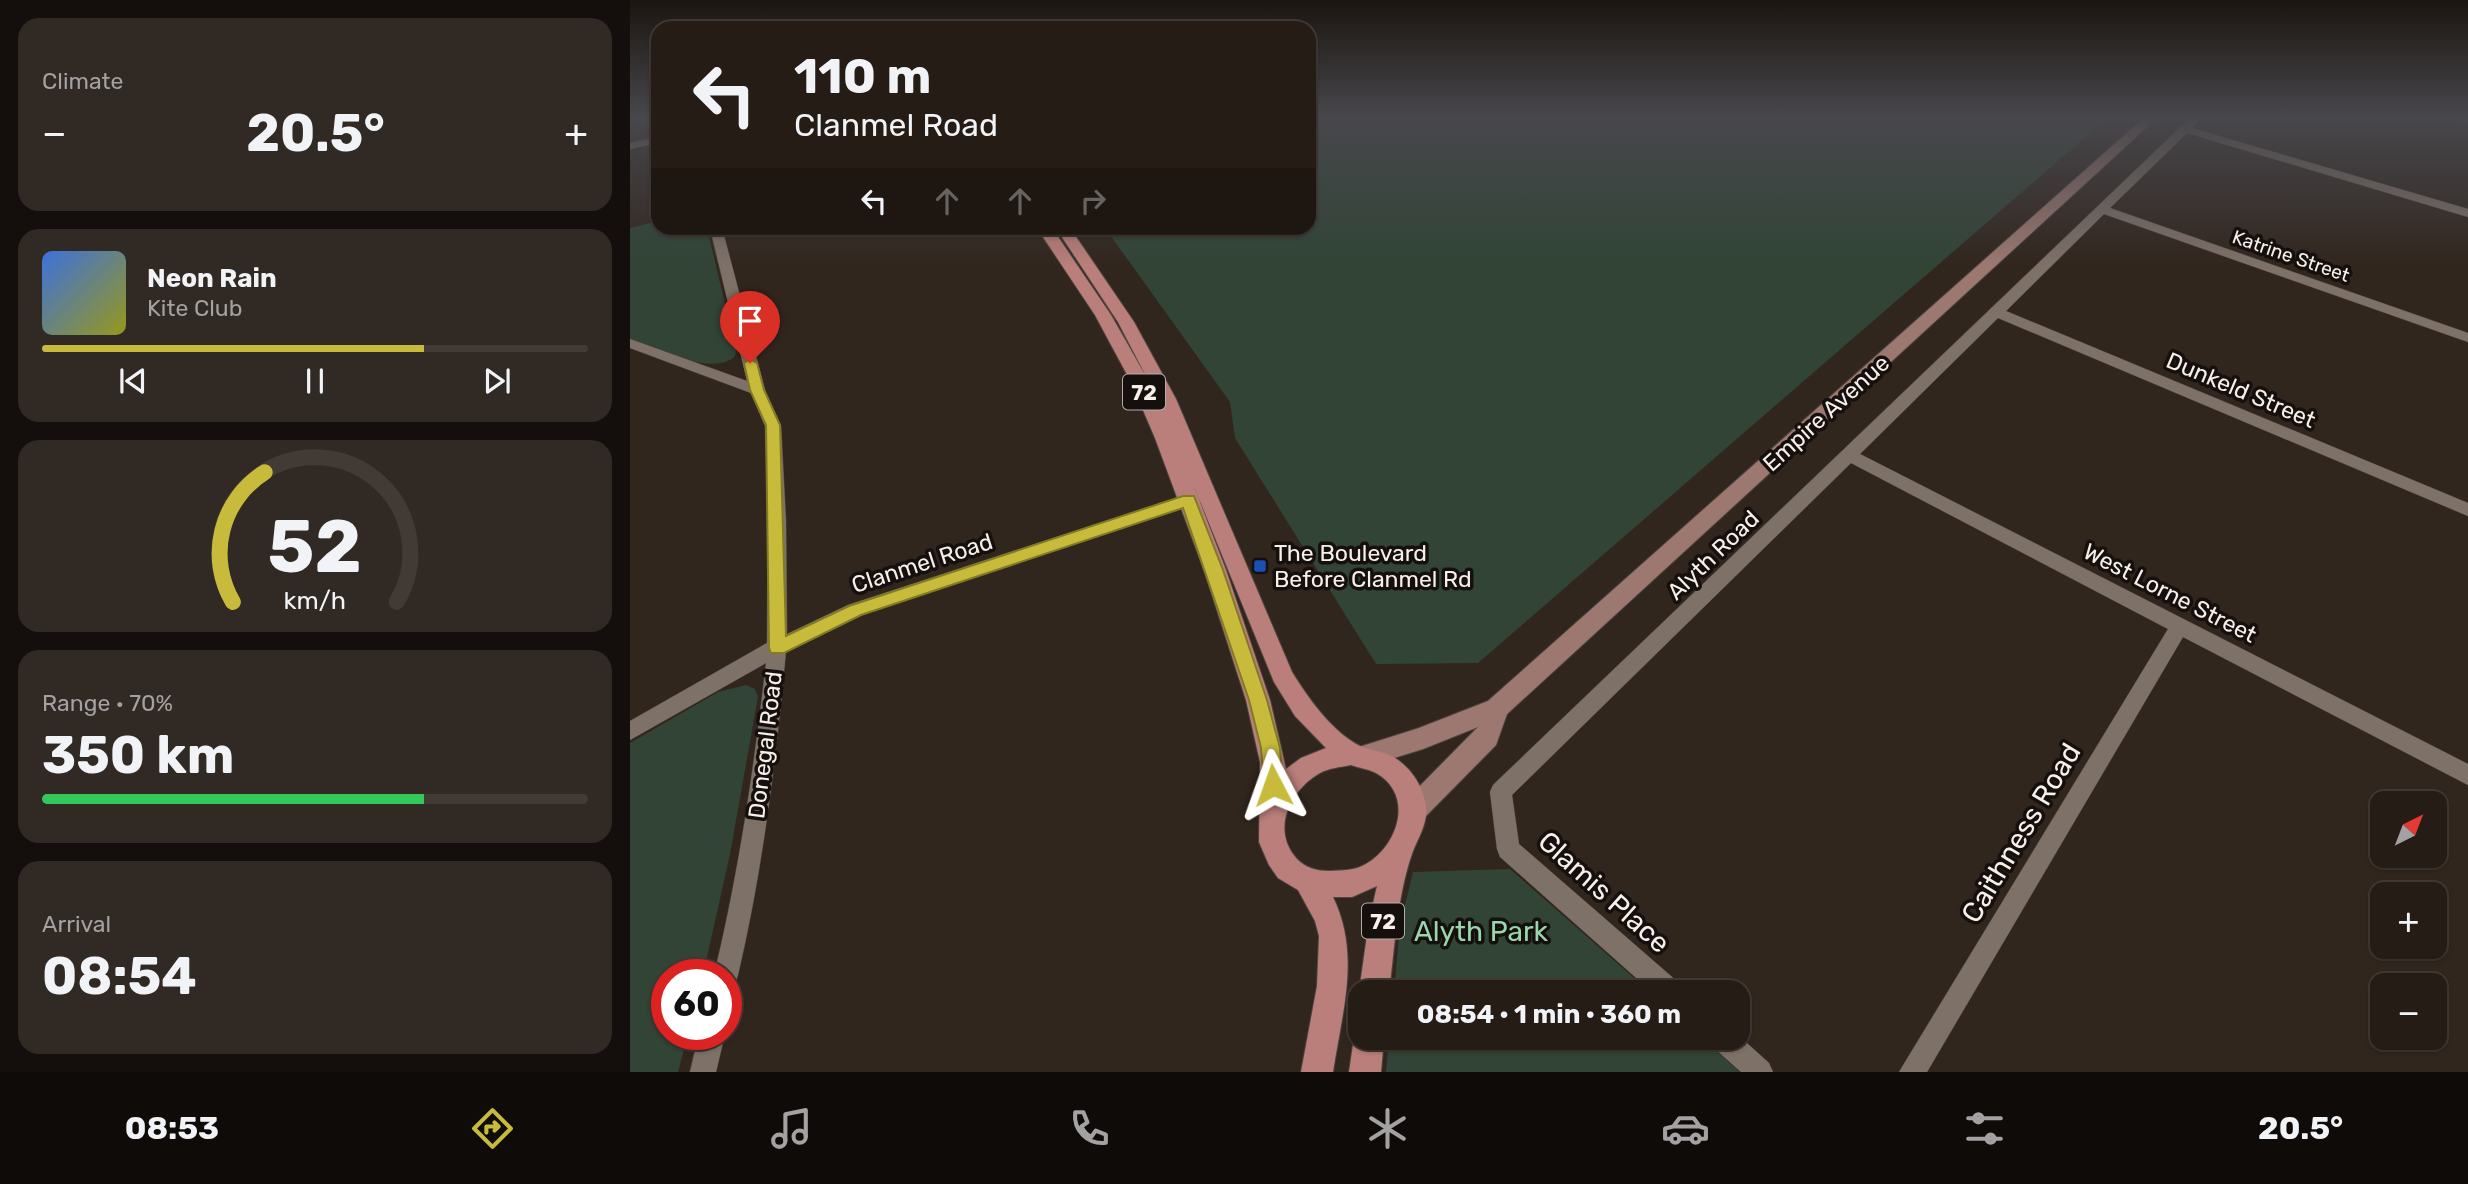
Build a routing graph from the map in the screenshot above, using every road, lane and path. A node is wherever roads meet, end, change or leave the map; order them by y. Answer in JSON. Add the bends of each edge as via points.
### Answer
{"nodes":[{"id":1,"x":2098,"y":166,"type":"edge"},
{"id":2,"x":2146,"y":166,"type":"edge"},
{"id":3,"x":2309,"y":166,"type":"edge"},
{"id":4,"x":2101,"y":209,"type":"junction"},
{"id":5,"x":2468,"y":213,"type":"edge"},
{"id":6,"x":718,"y":235,"type":"edge"},
{"id":7,"x":1050,"y":235,"type":"edge"},
{"id":8,"x":1068,"y":235,"type":"edge"},
{"id":9,"x":1996,"y":312,"type":"junction"},
{"id":10,"x":2468,"y":338,"type":"edge"},
{"id":11,"x":630,"y":343,"type":"edge"},
{"id":12,"x":757,"y":390,"type":"junction"},
{"id":13,"x":1848,"y":455,"type":"junction"},
{"id":14,"x":1198,"y":497,"type":"junction"},
{"id":15,"x":2468,"y":510,"type":"edge"},
{"id":16,"x":2180,"y":625,"type":"junction"},
{"id":17,"x":777,"y":648,"type":"junction"},
{"id":18,"x":1497,"y":708,"type":"junction"},
{"id":19,"x":630,"y":732,"type":"edge"},
{"id":20,"x":1358,"y":755,"type":"junction"},
{"id":21,"x":2468,"y":775,"type":"edge"},
{"id":22,"x":1501,"y":792,"type":"joint"},
{"id":23,"x":1274,"y":808,"type":"junction"},
{"id":24,"x":1414,"y":810,"type":"junction"},
{"id":25,"x":1399,"y":852,"type":"junction"},
{"id":26,"x":1308,"y":882,"type":"junction"},
{"id":27,"x":730,"y":959,"type":"edge"},
{"id":28,"x":1376,"y":980,"type":"edge"},
{"id":29,"x":1656,"y":980,"type":"edge"},
{"id":30,"x":708,"y":1050,"type":"edge"},
{"id":31,"x":1367,"y":1050,"type":"edge"},
{"id":32,"x":1735,"y":1050,"type":"edge"},
{"id":33,"x":702,"y":1072,"type":"edge"},
{"id":34,"x":1317,"y":1072,"type":"edge"},
{"id":35,"x":1364,"y":1072,"type":"edge"},
{"id":36,"x":1760,"y":1072,"type":"edge"},
{"id":37,"x":1912,"y":1072,"type":"edge"}],
"edges":[{"from":1,"to":18,"type":"main road","name":"Empire Avenue"},
{"from":2,"to":4,"type":"street","name":"Alyth Road"},
{"from":3,"to":5,"type":"street"},
{"from":4,"to":9,"type":"street","name":"Alyth Road"},
{"from":4,"to":10,"type":"street","name":"Katrine Street"},
{"from":6,"to":12,"type":"street","name":"Donegal Road"},
{"from":7,"to":14,"type":"main road","number":"72","via":[[1103,315]]},
{"from":8,"to":14,"type":"main road","number":"72","via":[[1147,358],[1185,437]]},
{"from":9,"to":13,"type":"street","name":"Alyth Road"},
{"from":9,"to":15,"type":"street","name":"Dunkeld Street"},
{"from":11,"to":12,"type":"street"},
{"from":12,"to":17,"type":"street","name":"Donegal Road","via":[[773,425]]},
{"from":13,"to":16,"type":"street","name":"West Lorne Street"},
{"from":13,"to":22,"type":"street","name":"Alyth Road"},
{"from":14,"to":17,"type":"street","name":"Clanmel Road","via":[[855,610]]},
{"from":14,"to":20,"type":"main road","number":"72","via":[[1294,697],[1309,719]]},
{"from":14,"to":23,"type":"main road","number":"72","via":[[1215,570],[1258,700],[1273,762]]},
{"from":16,"to":21,"type":"street","name":"West Lorne Street"},
{"from":16,"to":37,"type":"street","name":"Caithness Road"},
{"from":17,"to":19,"type":"street","name":"Clanmel Road"},
{"from":17,"to":27,"type":"street","name":"Donegal Road","via":[[765,760]]},
{"from":18,"to":20,"type":"main road","name":"Empire Avenue","via":[[1423,738]]},
{"from":18,"to":24,"type":"main road","name":"Empire Avenue","via":[[1487,737]]},
{"from":20,"to":23,"type":"main road","number":"72","via":[[1328,758],[1310,766],[1282,792]]},
{"from":20,"to":24,"type":"main road","number":"72","via":[[1396,771],[1406,784]]},
{"from":22,"to":29,"type":"street","name":"Glamis Place","via":[[1508,849]]},
{"from":23,"to":26,"type":"main road","number":"72","via":[[1270,826],[1279,860]]},
{"from":24,"to":25,"type":"main road","number":"72","via":[[1409,835]]},
{"from":25,"to":26,"type":"main road","number":"72","via":[[1367,878],[1327,886]]},
{"from":25,"to":28,"type":"main road","number":"72"},
{"from":26,"to":34,"type":"main road","number":"72","via":[[1333,935],[1332,974]]},
{"from":30,"to":33,"type":"street"},
{"from":31,"to":35,"type":"main road"},
{"from":32,"to":36,"type":"street"}]}
